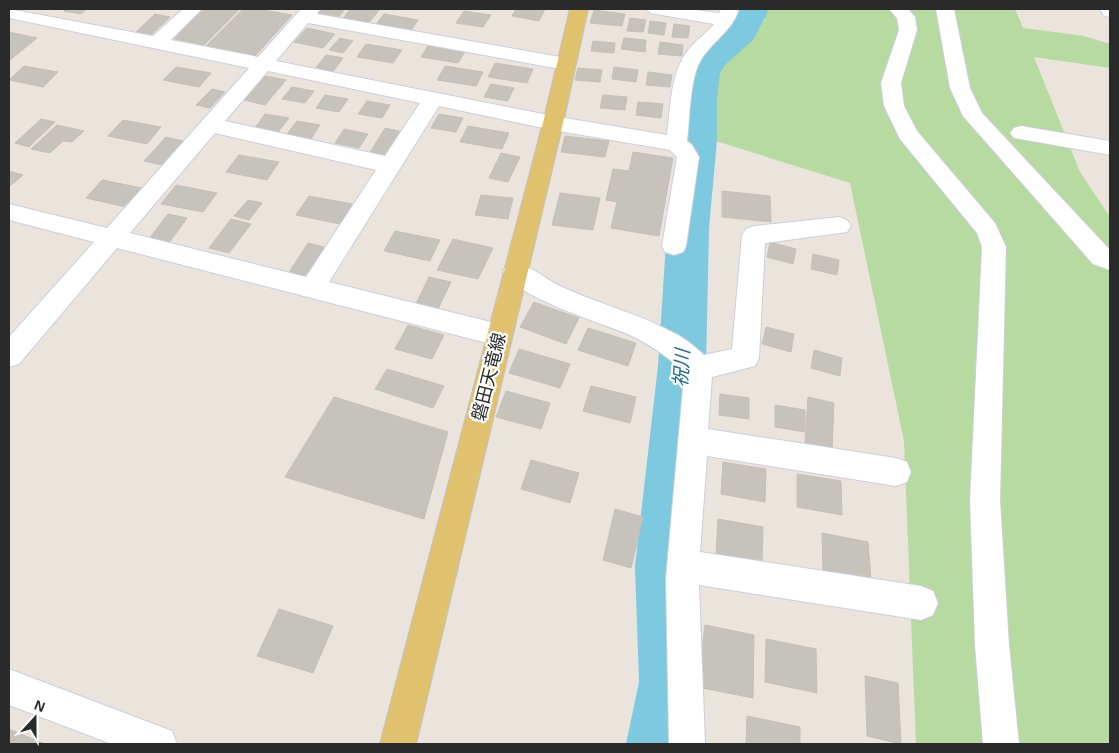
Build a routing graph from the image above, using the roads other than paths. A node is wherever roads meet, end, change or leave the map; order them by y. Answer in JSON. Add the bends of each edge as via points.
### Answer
{"nodes":[{"id":1,"x":193,"y":9,"type":"edge"},
{"id":2,"x":579,"y":9,"type":"edge"},
{"id":3,"x":656,"y":9,"type":"edge"},
{"id":4,"x":898,"y":9,"type":"edge"},
{"id":5,"x":945,"y":9,"type":"edge"},
{"id":6,"x":9,"y":13,"type":"edge"},
{"id":7,"x":308,"y":13,"type":"edge"},
{"id":8,"x":728,"y":14,"type":"edge"},
{"id":9,"x":157,"y":43,"type":"junction"},
{"id":10,"x":263,"y":64,"type":"junction"},
{"id":11,"x":566,"y":64,"type":"junction"},
{"id":12,"x":433,"y":99,"type":"junction"},
{"id":13,"x":553,"y":123,"type":"junction"},
{"id":14,"x":210,"y":125,"type":"junction"},
{"id":15,"x":1020,"y":133,"type":"dead end"},
{"id":16,"x":676,"y":144,"type":"junction"},
{"id":17,"x":1110,"y":148,"type":"edge"},
{"id":18,"x":390,"y":165,"type":"junction"},
{"id":19,"x":9,"y":212,"type":"edge"},
{"id":20,"x":839,"y":226,"type":"dead end"},
{"id":21,"x":112,"y":238,"type":"junction"},
{"id":22,"x":674,"y":246,"type":"dead end"},
{"id":23,"x":1110,"y":262,"type":"edge"},
{"id":24,"x":515,"y":272,"type":"junction"},
{"id":25,"x":312,"y":288,"type":"junction"},
{"id":26,"x":499,"y":335,"type":"junction"},
{"id":27,"x":9,"y":356,"type":"edge"},
{"id":28,"x":696,"y":369,"type":"junction"},
{"id":29,"x":693,"y":440,"type":"junction"},
{"id":30,"x":896,"y":472,"type":"dead end"},
{"id":31,"x":683,"y":566,"type":"junction"},
{"id":32,"x":921,"y":603,"type":"dead end"},
{"id":33,"x":9,"y":687,"type":"edge"},
{"id":34,"x":159,"y":744,"type":"edge"},
{"id":35,"x":398,"y":744,"type":"edge"},
{"id":36,"x":688,"y":744,"type":"edge"},
{"id":37,"x":1001,"y":744,"type":"edge"}],
"edges":[{"from":1,"to":9,"type":"street"},
{"from":2,"to":11,"type":"main road","name":"磐田天竜線"},
{"from":3,"to":8,"type":"street"},
{"from":4,"to":37,"type":"street","via":[[906,17],[908,30],[891,83],[894,106],[908,134],[987,229],[994,247],[985,500],[992,645]]},
{"from":5,"to":23,"type":"street","via":[[960,88],[973,116]]},
{"from":6,"to":9,"type":"street"},
{"from":7,"to":10,"type":"street"},
{"from":7,"to":11,"type":"street"},
{"from":8,"to":16,"type":"street","via":[[714,36],[691,61],[686,74]]},
{"from":9,"to":10,"type":"street"},
{"from":10,"to":12,"type":"street"},
{"from":10,"to":14,"type":"street"},
{"from":11,"to":13,"type":"main road","name":"磐田天竜線"},
{"from":12,"to":13,"type":"street"},
{"from":12,"to":18,"type":"street"},
{"from":13,"to":16,"type":"street"},
{"from":13,"to":24,"type":"main road","name":"磐田天竜線"},
{"from":14,"to":18,"type":"street"},
{"from":14,"to":21,"type":"street"},
{"from":15,"to":17,"type":"street"},
{"from":16,"to":22,"type":"street","via":[[688,157]]},
{"from":18,"to":25,"type":"street"},
{"from":19,"to":21,"type":"street"},
{"from":20,"to":28,"type":"street","via":[[754,235],[745,358]]},
{"from":21,"to":25,"type":"street"},
{"from":21,"to":27,"type":"street"},
{"from":24,"to":26,"type":"main road","name":"磐田天竜線"},
{"from":24,"to":28,"type":"street","via":[[552,294],[640,328],[669,343],[694,363]]},
{"from":25,"to":26,"type":"street"},
{"from":26,"to":35,"type":"main road","name":"磐田天竜線"},
{"from":28,"to":29,"type":"street"},
{"from":29,"to":30,"type":"street"},
{"from":29,"to":31,"type":"street"},
{"from":31,"to":32,"type":"street"},
{"from":31,"to":36,"type":"street"},
{"from":33,"to":34,"type":"street"}]}
